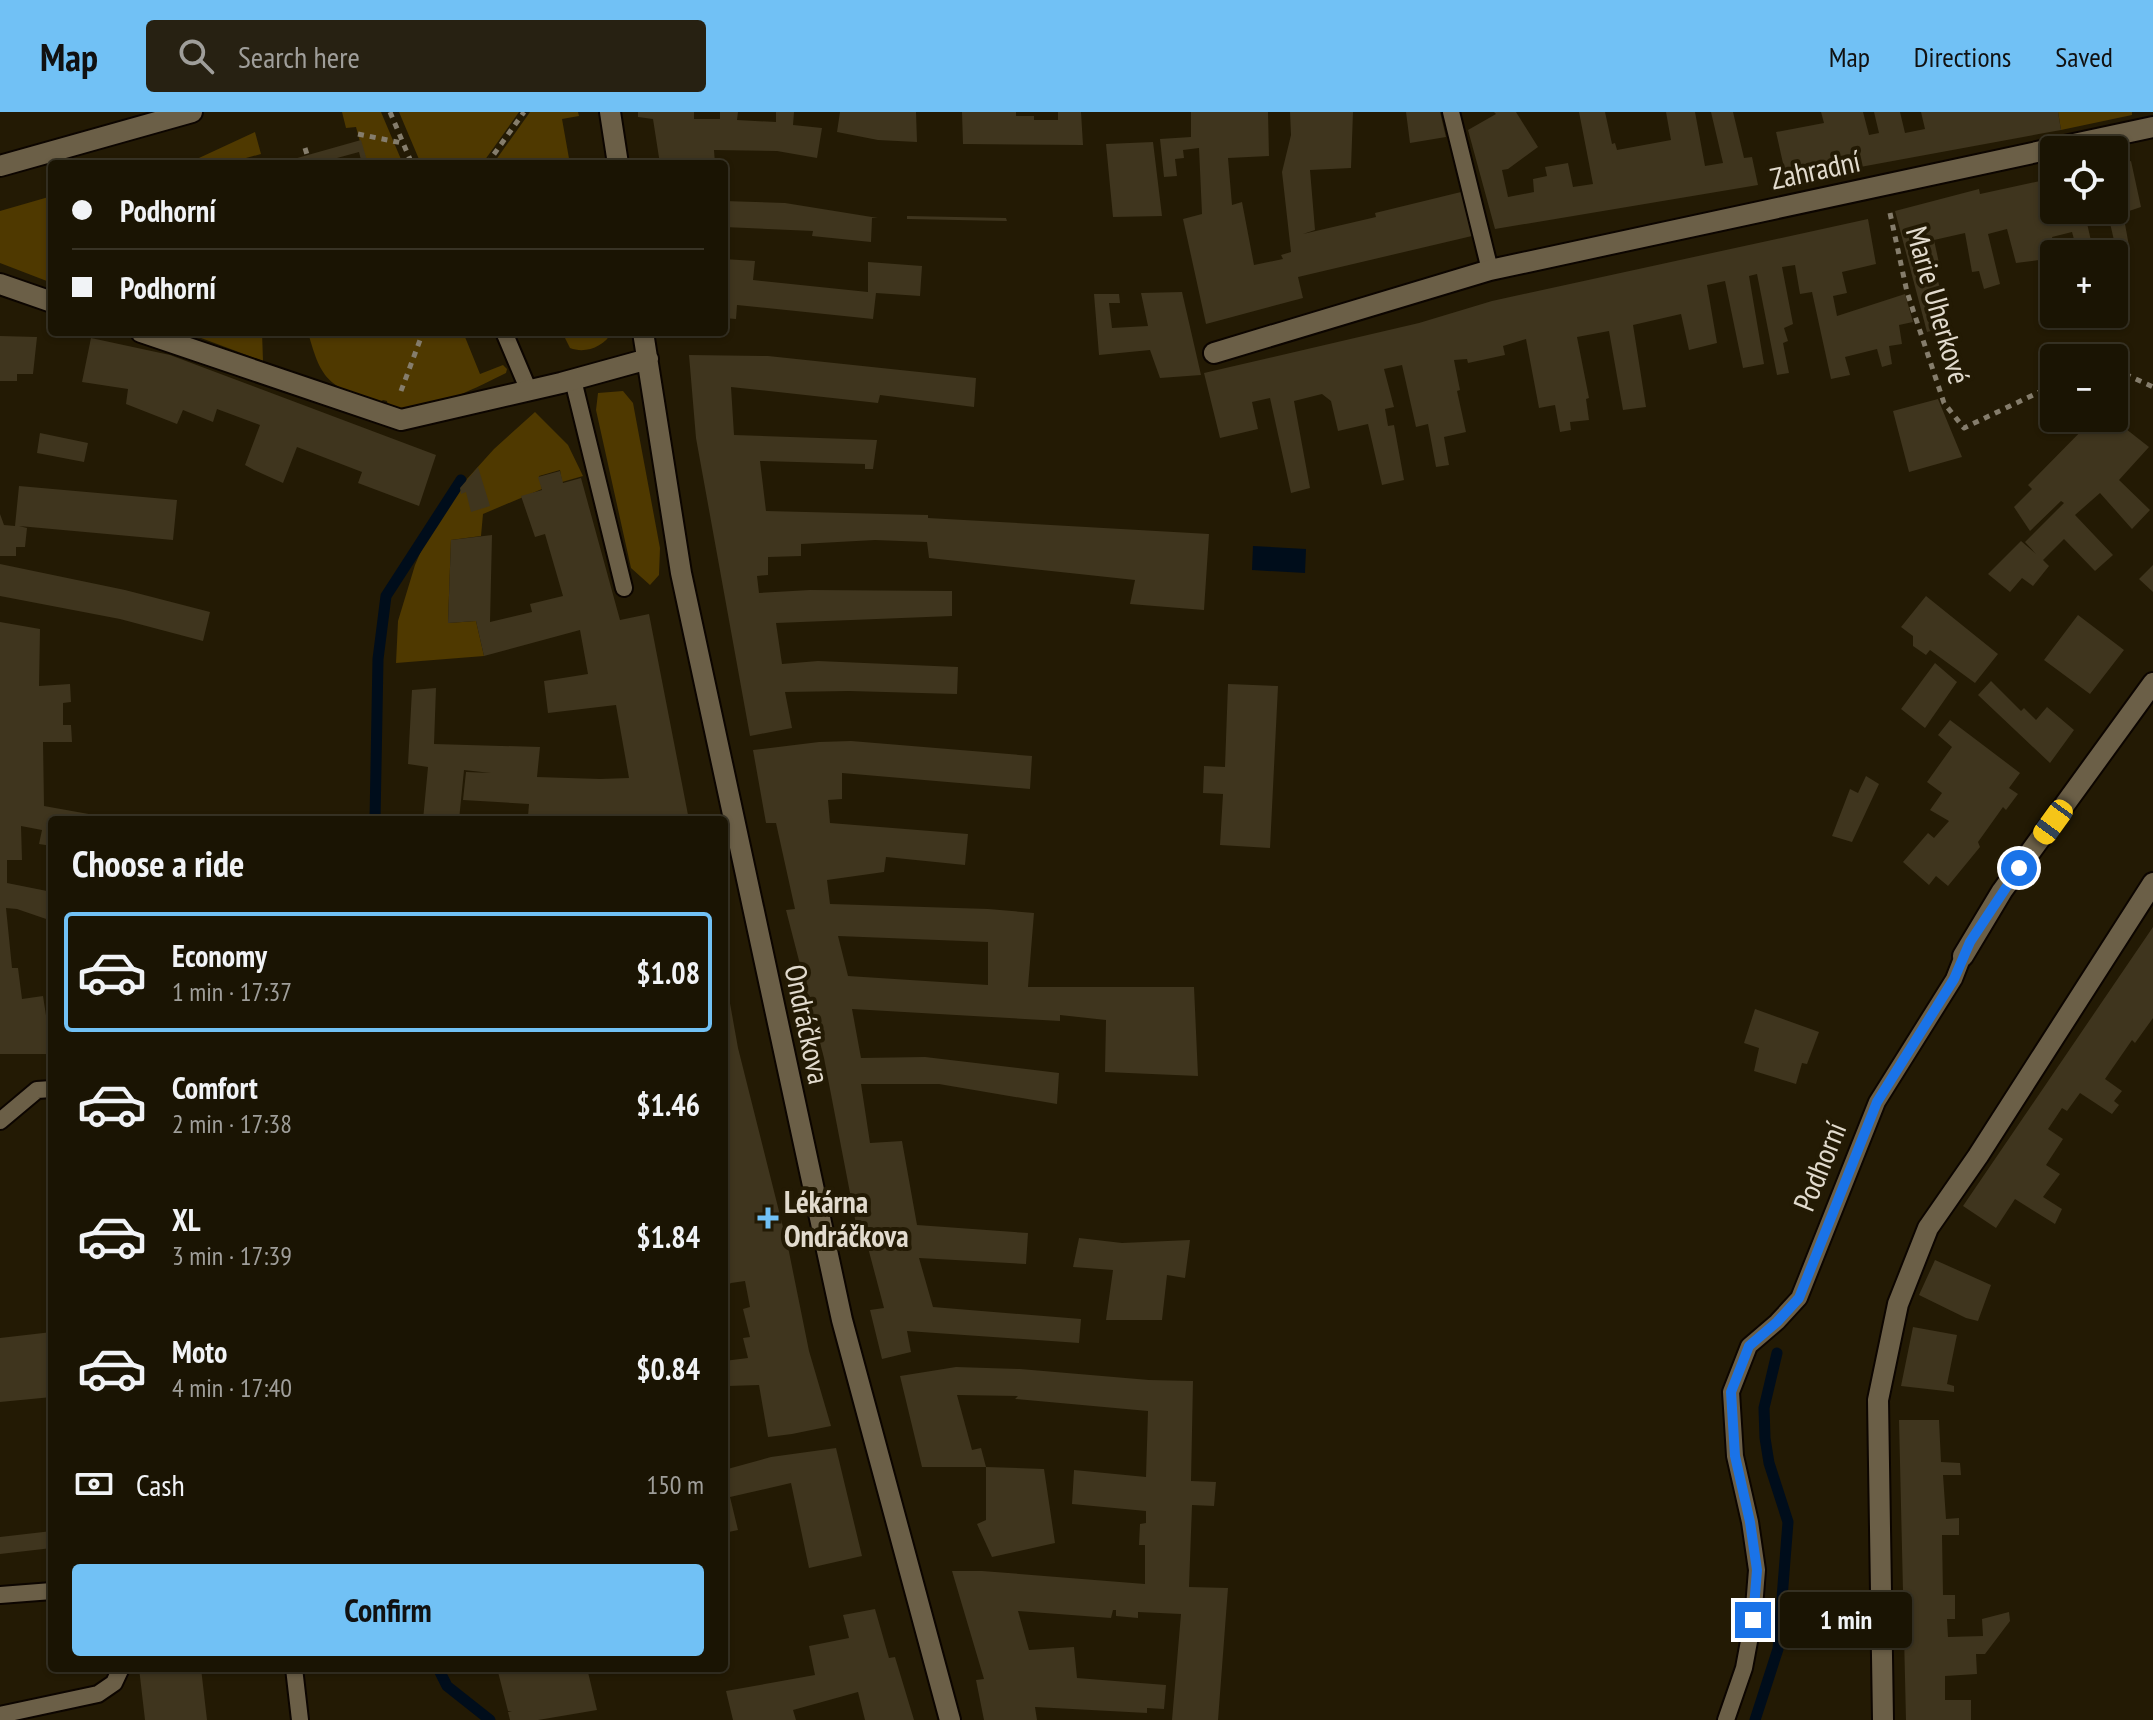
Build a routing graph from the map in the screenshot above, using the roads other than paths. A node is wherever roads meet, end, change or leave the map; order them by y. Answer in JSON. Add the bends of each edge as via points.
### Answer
{"nodes":[{"id":1,"x":192,"y":112,"type":"edge"},
{"id":2,"x":610,"y":112,"type":"edge"},
{"id":3,"x":1451,"y":112,"type":"edge"},
{"id":4,"x":2153,"y":127,"type":"edge"},
{"id":5,"x":617,"y":160,"type":"edge"},
{"id":6,"x":0,"y":166,"type":"edge"},
{"id":7,"x":1490,"y":270,"type":"junction"},
{"id":8,"x":0,"y":284,"type":"edge"},
{"id":9,"x":48,"y":301,"type":"edge"},
{"id":10,"x":153,"y":336,"type":"edge"},
{"id":11,"x":506,"y":336,"type":"edge"},
{"id":12,"x":644,"y":336,"type":"edge"},
{"id":13,"x":1214,"y":353,"type":"dead end"},
{"id":14,"x":648,"y":359,"type":"junction"},
{"id":15,"x":573,"y":380,"type":"junction"},
{"id":16,"x":529,"y":391,"type":"junction"},
{"id":17,"x":624,"y":588,"type":"dead end"},
{"id":18,"x":2153,"y":683,"type":"edge"},
{"id":19,"x":2153,"y":883,"type":"edge"},
{"id":20,"x":1963,"y":956,"type":"joint"},
{"id":21,"x":48,"y":1089,"type":"edge"},
{"id":22,"x":0,"y":1121,"type":"edge"},
{"id":23,"x":48,"y":1591,"type":"edge"},
{"id":24,"x":0,"y":1595,"type":"edge"},
{"id":25,"x":119,"y":1672,"type":"edge"},
{"id":26,"x":294,"y":1672,"type":"edge"},
{"id":27,"x":0,"y":1715,"type":"edge"},
{"id":28,"x":300,"y":1720,"type":"edge"},
{"id":29,"x":950,"y":1720,"type":"edge"},
{"id":30,"x":1726,"y":1720,"type":"edge"},
{"id":31,"x":1883,"y":1720,"type":"edge"}],
"edges":[{"from":1,"to":6,"type":"street"},
{"from":2,"to":5,"type":"street"},
{"from":3,"to":7,"type":"lane"},
{"from":4,"to":7,"type":"street","name":"Zahradní"},
{"from":7,"to":13,"type":"street","name":"Zahradní"},
{"from":8,"to":9,"type":"street"},
{"from":10,"to":16,"type":"street","via":[[401,420]]},
{"from":11,"to":16,"type":"lane"},
{"from":12,"to":14,"type":"street","name":"Ondráčkova"},
{"from":14,"to":15,"type":"street"},
{"from":14,"to":29,"type":"street","name":"Ondráčkova","via":[[681,573],[842,1320]]},
{"from":15,"to":16,"type":"street"},
{"from":15,"to":17,"type":"lane"},
{"from":18,"to":20,"type":"street","name":"Podhorní","via":[[2002,891]]},
{"from":19,"to":31,"type":"street","via":[[1928,1228],[1898,1304],[1878,1400]]},
{"from":20,"to":30,"type":"lane","name":"Podhorní","via":[[1877,1102],[1799,1298],[1749,1346],[1731,1392],[1735,1456],[1757,1570],[1744,1668]]},
{"from":21,"to":22,"type":"lane","via":[[37,1090]]},
{"from":23,"to":24,"type":"lane"},
{"from":25,"to":27,"type":"lane","via":[[98,1694]]},
{"from":26,"to":28,"type":"lane"}]}
